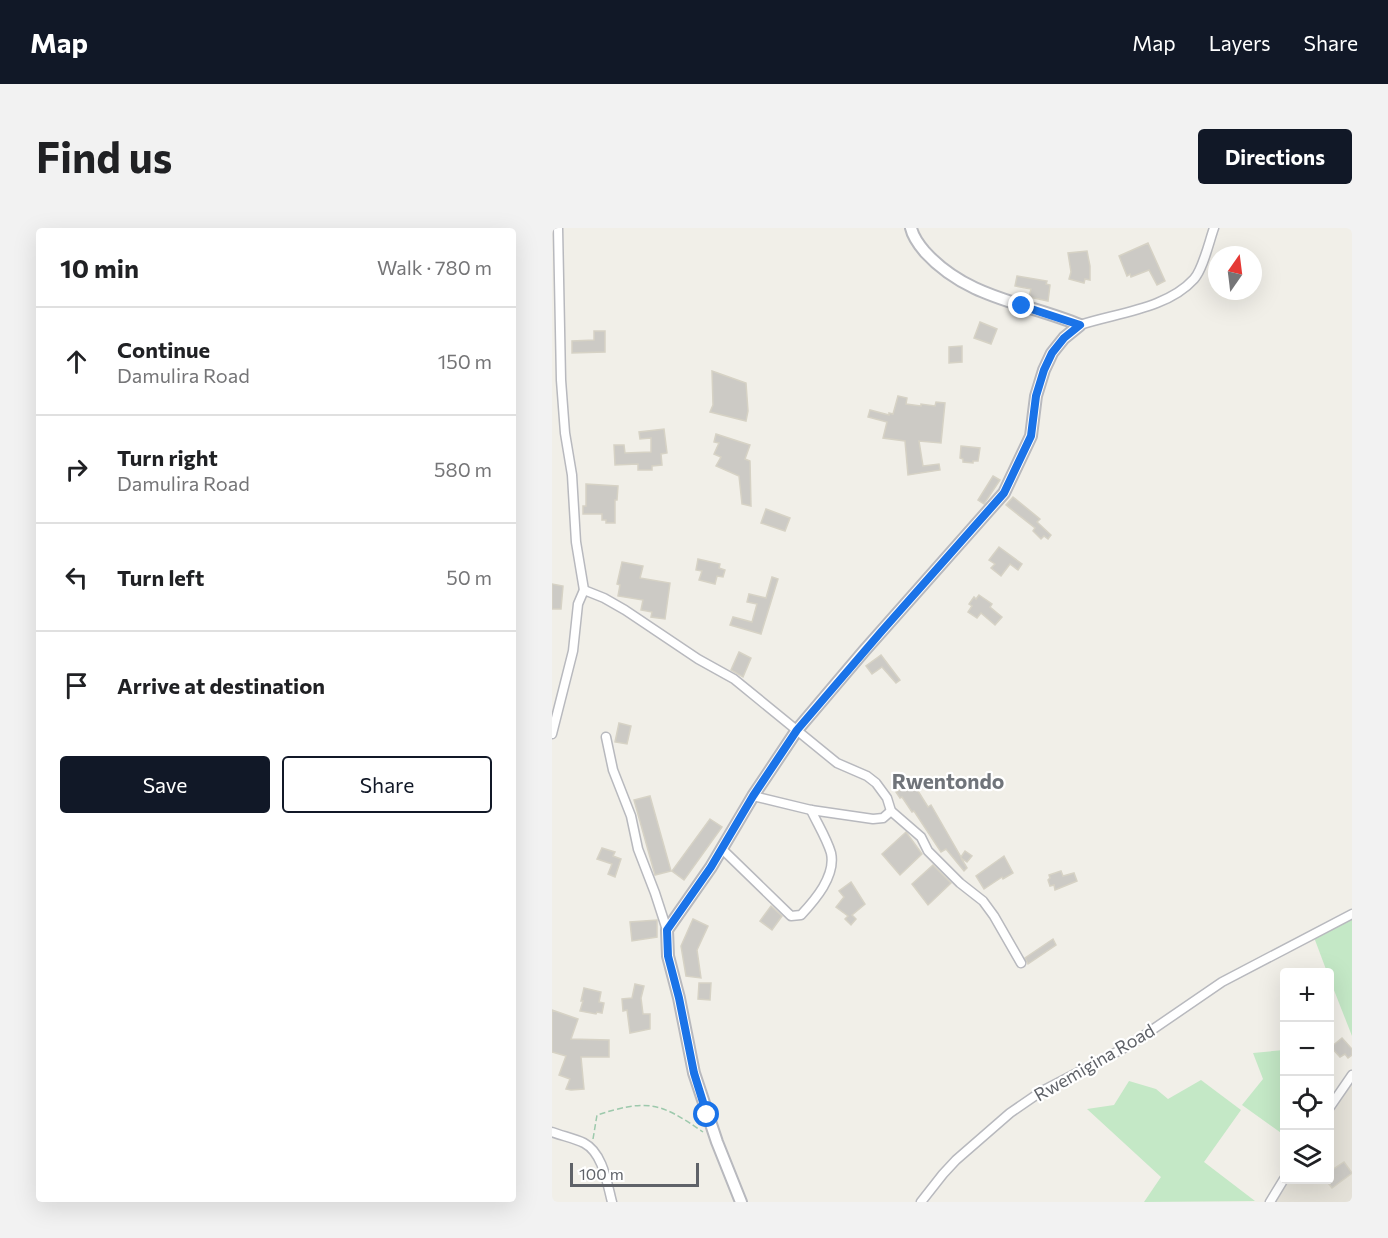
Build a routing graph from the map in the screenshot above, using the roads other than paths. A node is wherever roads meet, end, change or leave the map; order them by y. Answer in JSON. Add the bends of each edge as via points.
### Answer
{"nodes":[{"id":1,"x":558,"y":228,"type":"edge"},
{"id":2,"x":911,"y":228,"type":"edge"},
{"id":3,"x":1214,"y":228,"type":"edge"},
{"id":4,"x":1080,"y":325,"type":"junction"},
{"id":5,"x":584,"y":590,"type":"junction"},
{"id":6,"x":797,"y":730,"type":"junction"},
{"id":7,"x":552,"y":734,"type":"edge"},
{"id":8,"x":606,"y":737,"type":"dead end"},
{"id":9,"x":753,"y":796,"type":"junction"},
{"id":10,"x":811,"y":810,"type":"junction"},
{"id":11,"x":891,"y":811,"type":"junction"},
{"id":12,"x":722,"y":849,"type":"junction"},
{"id":13,"x":1352,"y":914,"type":"edge"},
{"id":14,"x":667,"y":930,"type":"junction"},
{"id":15,"x":1021,"y":963,"type":"dead end"},
{"id":16,"x":1352,"y":1075,"type":"edge"},
{"id":17,"x":1334,"y":1100,"type":"edge"},
{"id":18,"x":552,"y":1132,"type":"edge"},
{"id":19,"x":1281,"y":1184,"type":"edge"},
{"id":20,"x":612,"y":1202,"type":"edge"},
{"id":21,"x":741,"y":1202,"type":"edge"},
{"id":22,"x":921,"y":1202,"type":"edge"},
{"id":23,"x":1270,"y":1202,"type":"edge"}],
"edges":[{"from":1,"to":5,"type":"street","via":[[561,380]]},
{"from":2,"to":4,"type":"street","via":[[932,260],[961,282]]},
{"from":3,"to":4,"type":"street","via":[[1195,278],[1180,291],[1161,302]]},
{"from":4,"to":6,"type":"street","via":[[1052,353],[1044,370],[1031,436],[1004,493]]},
{"from":5,"to":6,"type":"street","via":[[625,609],[734,679]]},
{"from":5,"to":7,"type":"street"},
{"from":6,"to":9,"type":"street"},
{"from":6,"to":11,"type":"street","via":[[837,763],[876,783]]},
{"from":8,"to":14,"type":"street","via":[[613,770]]},
{"from":9,"to":10,"type":"street"},
{"from":9,"to":12,"type":"street"},
{"from":10,"to":11,"type":"street","via":[[873,819]]},
{"from":10,"to":12,"type":"street","via":[[831,854],[829,874],[821,891],[801,915],[791,916]]},
{"from":11,"to":15,"type":"street","via":[[983,902]]},
{"from":12,"to":14,"type":"street"},
{"from":13,"to":22,"type":"street","name":"Rwemigina Road","via":[[1222,982],[1130,1045],[1042,1091],[956,1160]]},
{"from":14,"to":21,"type":"street","via":[[668,956],[694,1073]]},
{"from":16,"to":17,"type":"street"},
{"from":18,"to":20,"type":"street","via":[[592,1149]]},
{"from":19,"to":23,"type":"street"}]}
